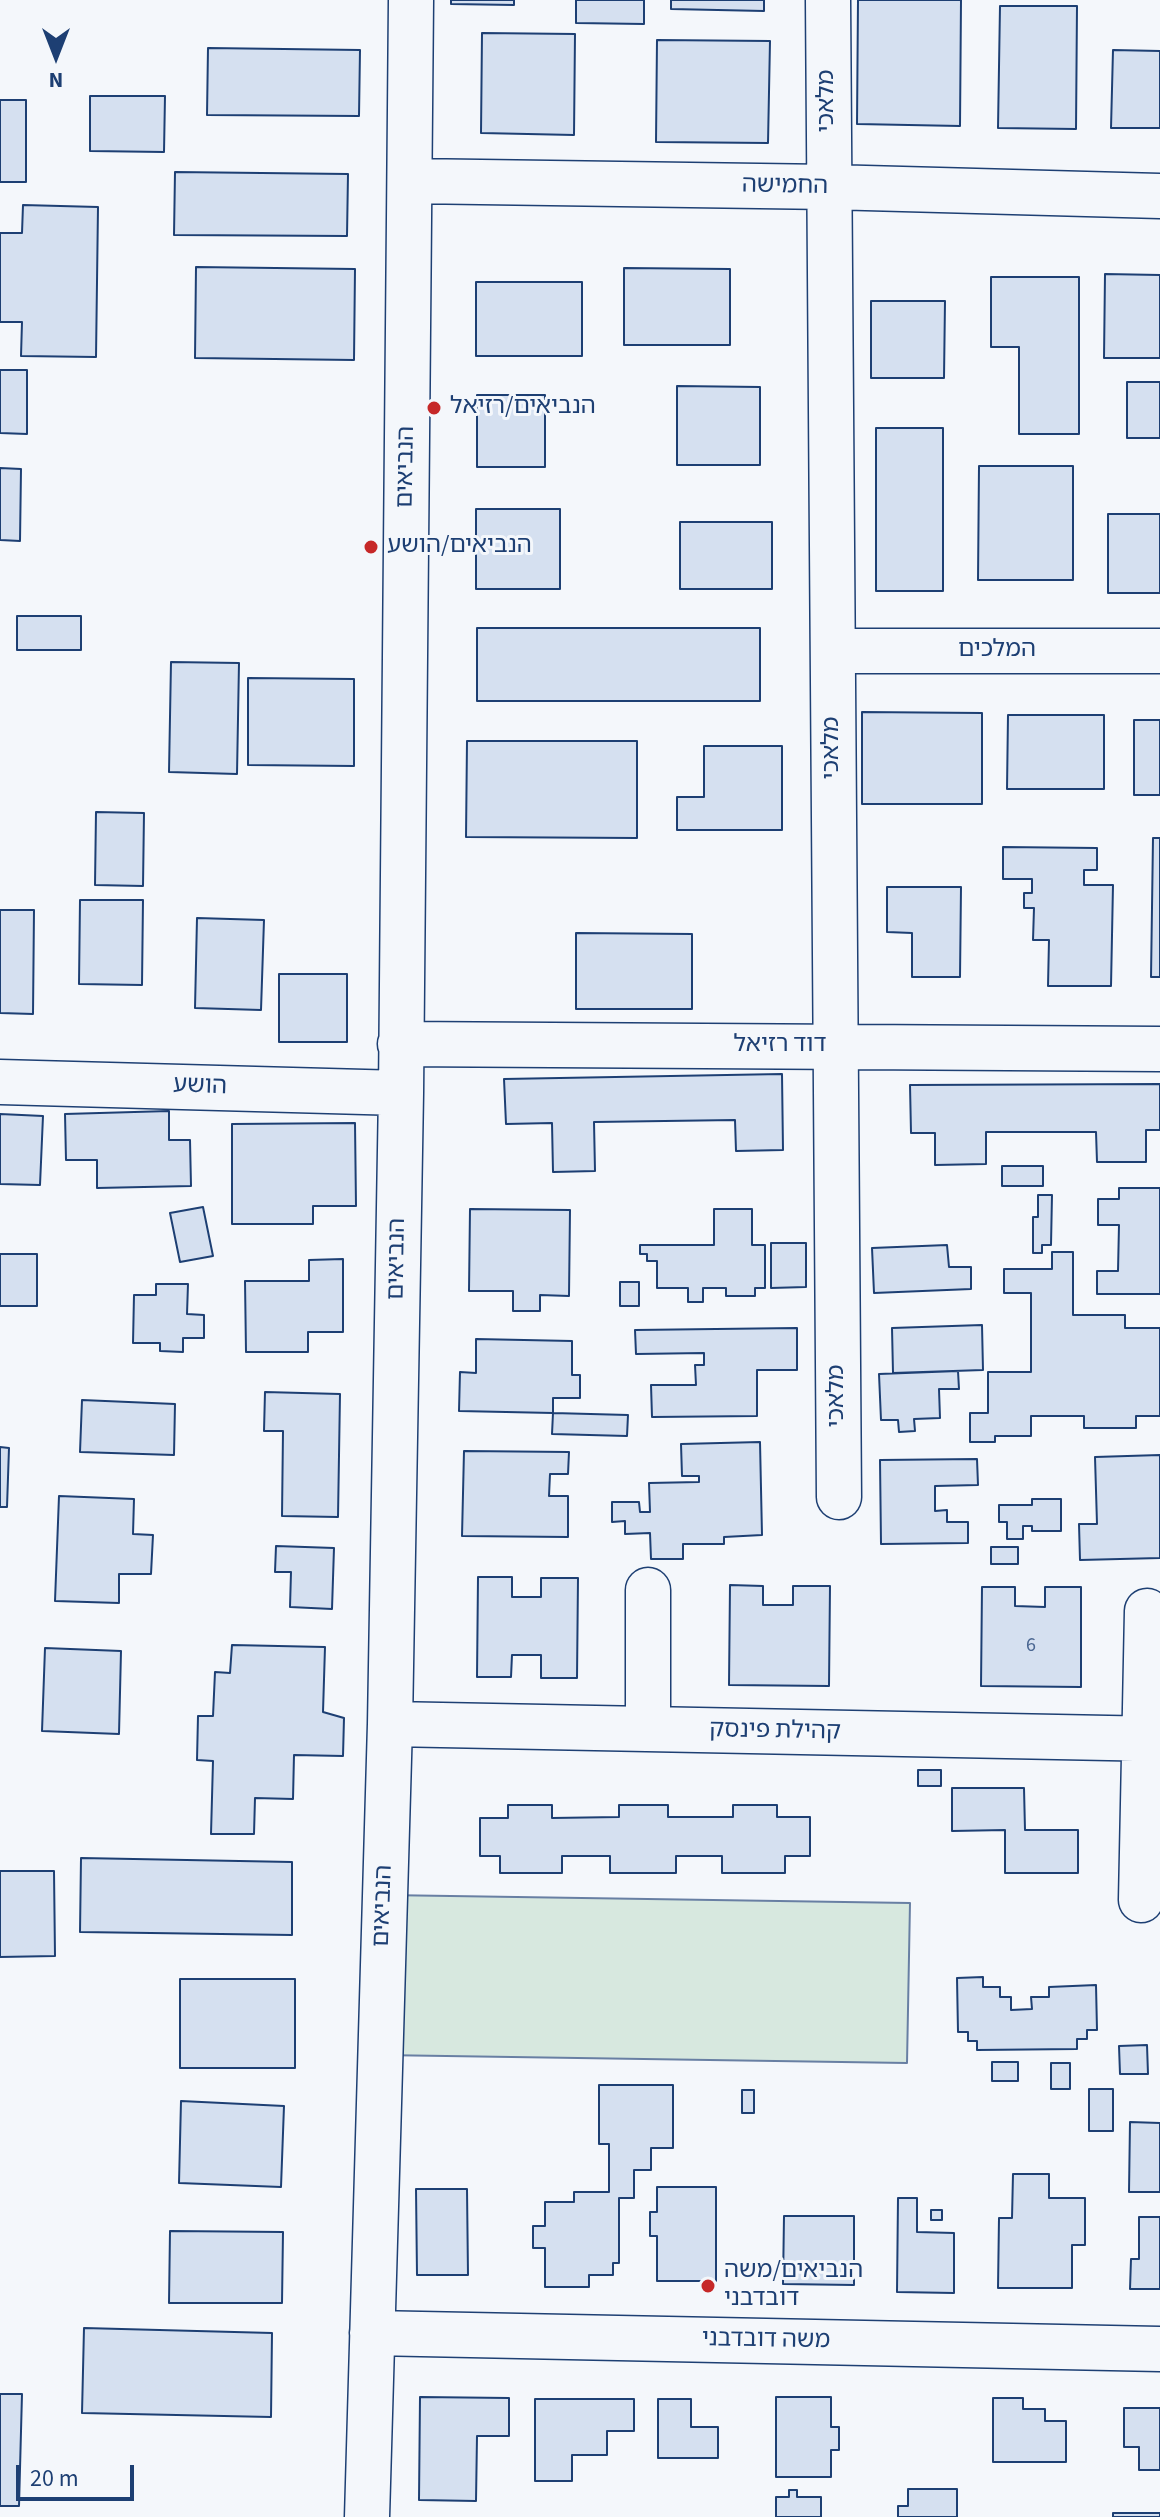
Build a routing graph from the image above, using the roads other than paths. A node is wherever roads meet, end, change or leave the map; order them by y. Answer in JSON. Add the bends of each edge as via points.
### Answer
{"nodes":[{"id":1,"x":411,"y":0,"type":"edge"},
{"id":2,"x":828,"y":0,"type":"edge"},
{"id":3,"x":411,"y":181,"type":"junction"},
{"id":4,"x":829,"y":187,"type":"junction"},
{"id":5,"x":1160,"y":196,"type":"edge"},
{"id":6,"x":833,"y":651,"type":"junction"},
{"id":7,"x":1160,"y":651,"type":"edge"},
{"id":8,"x":400,"y":1044,"type":"junction"},
{"id":9,"x":835,"y":1047,"type":"junction"},
{"id":10,"x":1160,"y":1049,"type":"edge"},
{"id":11,"x":0,"y":1082,"type":"edge"},
{"id":12,"x":401,"y":1093,"type":"junction"},
{"id":13,"x":839,"y":1497,"type":"dead end"},
{"id":14,"x":648,"y":1590,"type":"dead end"},
{"id":15,"x":1147,"y":1611,"type":"dead end"},
{"id":16,"x":390,"y":1724,"type":"junction"},
{"id":17,"x":648,"y":1729,"type":"junction"},
{"id":18,"x":1152,"y":1739,"type":"edge"},
{"id":19,"x":1141,"y":1900,"type":"dead end"},
{"id":20,"x":372,"y":2333,"type":"junction"},
{"id":21,"x":1160,"y":2349,"type":"edge"},
{"id":22,"x":367,"y":2517,"type":"edge"}],
"edges":[{"from":1,"to":3,"type":"street","name":"הנביאים"},
{"from":2,"to":4,"type":"street","name":"מלאכי"},
{"from":3,"to":4,"type":"street","name":"החמישה"},
{"from":3,"to":8,"type":"street","name":"הנביאים"},
{"from":4,"to":5,"type":"street","name":"החמישה"},
{"from":4,"to":6,"type":"street","name":"מלאכי"},
{"from":6,"to":7,"type":"street","name":"המלכים"},
{"from":6,"to":9,"type":"street","name":"מלאכי"},
{"from":8,"to":9,"type":"street","name":"דוד רזיאל"},
{"from":8,"to":12,"type":"street","name":"הנביאים"},
{"from":9,"to":10,"type":"street","name":"דוד רזיאל"},
{"from":9,"to":13,"type":"street","name":"מלאכי"},
{"from":11,"to":12,"type":"street","name":"הושע"},
{"from":12,"to":16,"type":"street","name":"הנביאים"},
{"from":14,"to":17,"type":"street"},
{"from":15,"to":18,"type":"street"},
{"from":16,"to":17,"type":"street","name":"קהילת פינסק"},
{"from":16,"to":20,"type":"street","name":"הנביאים"},
{"from":17,"to":18,"type":"street","name":"קהילת פינסק"},
{"from":18,"to":19,"type":"street"},
{"from":20,"to":21,"type":"street","name":"משה דובדבני"},
{"from":20,"to":22,"type":"street","name":"הנביאים"}]}
